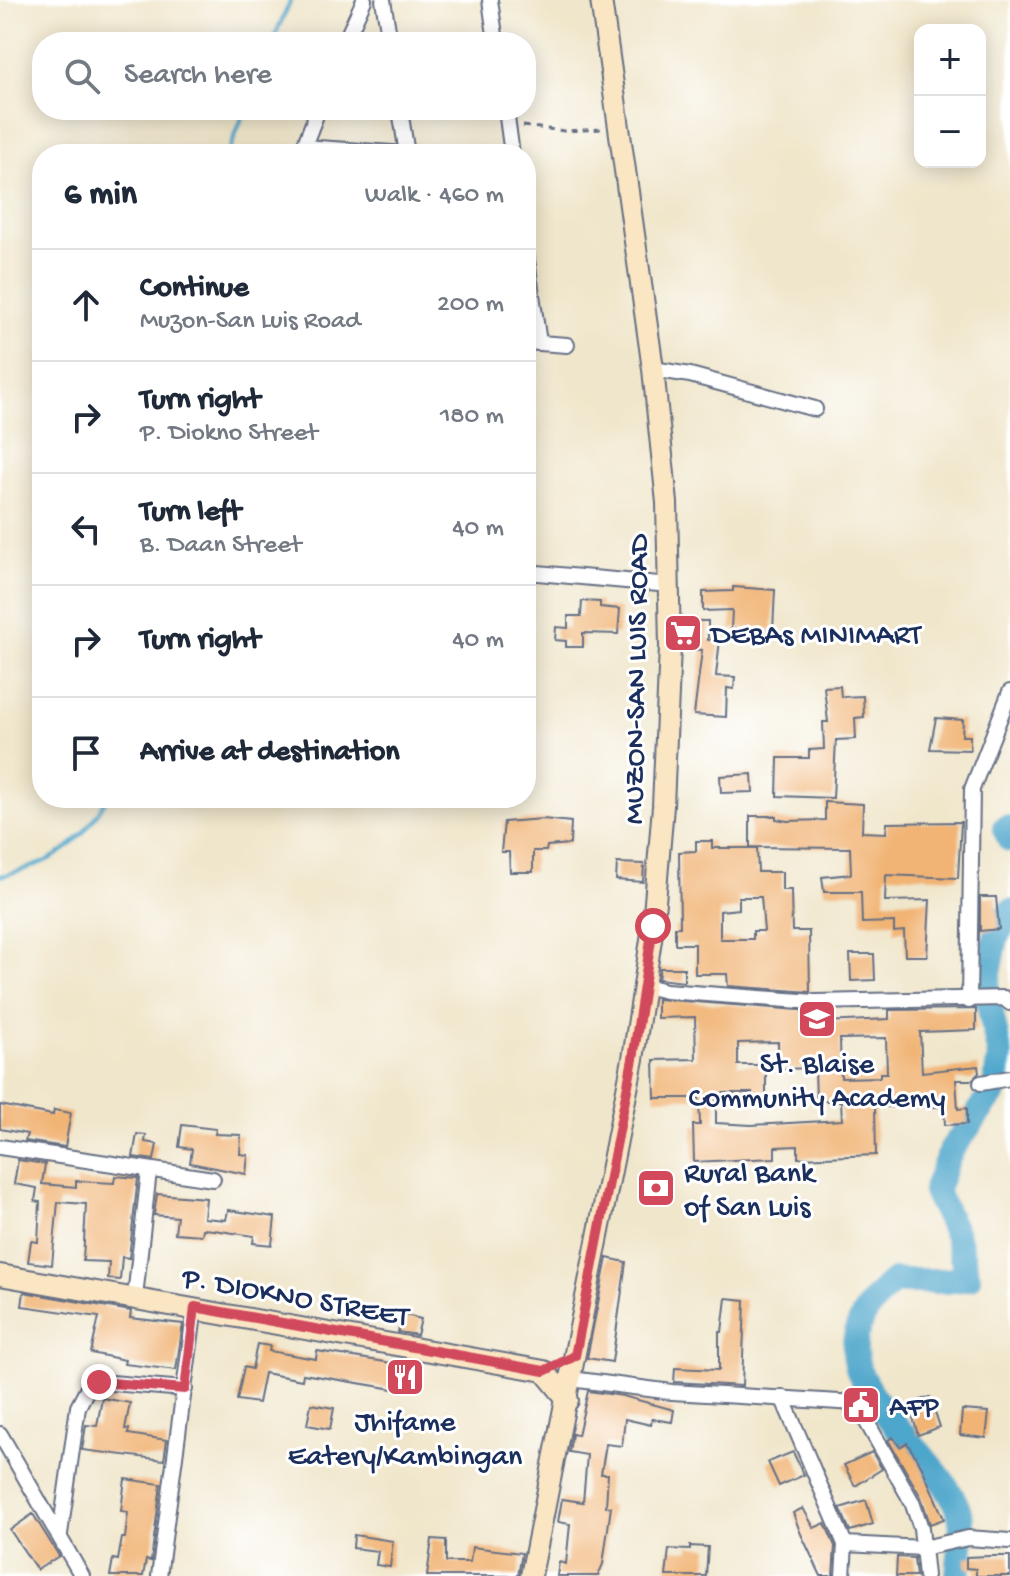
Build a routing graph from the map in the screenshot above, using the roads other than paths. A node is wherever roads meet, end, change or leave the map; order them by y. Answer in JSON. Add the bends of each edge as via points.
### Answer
{"nodes":[{"id":1,"x":364,"y":0,"type":"edge"},
{"id":2,"x":490,"y":0,"type":"edge"},
{"id":3,"x":601,"y":0,"type":"edge"},
{"id":4,"x":384,"y":5,"type":"edge"},
{"id":5,"x":356,"y":15,"type":"junction"},
{"id":6,"x":349,"y":32,"type":"edge"},
{"id":7,"x":388,"y":32,"type":"edge"},
{"id":8,"x":495,"y":32,"type":"edge"},
{"id":9,"x":314,"y":120,"type":"edge"},
{"id":10,"x":402,"y":120,"type":"edge"},
{"id":11,"x":508,"y":120,"type":"edge"},
{"id":12,"x":304,"y":144,"type":"edge"},
{"id":13,"x":405,"y":144,"type":"edge"},
{"id":14,"x":511,"y":144,"type":"edge"},
{"id":15,"x":536,"y":342,"type":"edge"},
{"id":16,"x":567,"y":345,"type":"dead end"},
{"id":17,"x":653,"y":369,"type":"junction"},
{"id":18,"x":815,"y":409,"type":"dead end"},
{"id":19,"x":536,"y":573,"type":"edge"},
{"id":20,"x":670,"y":585,"type":"junction"},
{"id":21,"x":1010,"y":692,"type":"edge"},
{"id":22,"x":645,"y":986,"type":"junction"},
{"id":23,"x":975,"y":1000,"type":"junction"},
{"id":24,"x":1007,"y":1000,"type":"edge"},
{"id":25,"x":1010,"y":1078,"type":"edge"},
{"id":26,"x":981,"y":1083,"type":"dead end"},
{"id":27,"x":0,"y":1147,"type":"edge"},
{"id":28,"x":149,"y":1171,"type":"junction"},
{"id":29,"x":213,"y":1179,"type":"dead end"},
{"id":30,"x":0,"y":1275,"type":"edge"},
{"id":31,"x":135,"y":1297,"type":"junction"},
{"id":32,"x":195,"y":1307,"type":"junction"},
{"id":33,"x":575,"y":1356,"type":"junction"},
{"id":34,"x":544,"y":1371,"type":"junction"},
{"id":35,"x":185,"y":1389,"type":"junction"},
{"id":36,"x":569,"y":1389,"type":"junction"},
{"id":37,"x":782,"y":1397,"type":"junction"},
{"id":38,"x":0,"y":1434,"type":"edge"},
{"id":39,"x":60,"y":1534,"type":"junction"},
{"id":40,"x":1010,"y":1541,"type":"edge"},
{"id":41,"x":845,"y":1544,"type":"junction"},
{"id":42,"x":923,"y":1548,"type":"junction"},
{"id":43,"x":82,"y":1576,"type":"edge"},
{"id":44,"x":159,"y":1576,"type":"edge"},
{"id":45,"x":531,"y":1576,"type":"edge"},
{"id":46,"x":843,"y":1576,"type":"edge"},
{"id":47,"x":926,"y":1576,"type":"edge"}],
"edges":[{"from":1,"to":5,"type":"street"},
{"from":2,"to":8,"type":"street"},
{"from":3,"to":17,"type":"main road","name":"MUZON-SAN LUIS ROAD"},
{"from":4,"to":5,"type":"street"},
{"from":4,"to":7,"type":"street"},
{"from":5,"to":6,"type":"street"},
{"from":9,"to":12,"type":"street"},
{"from":10,"to":13,"type":"street"},
{"from":11,"to":14,"type":"street"},
{"from":15,"to":16,"type":"street"},
{"from":17,"to":18,"type":"street"},
{"from":17,"to":20,"type":"main road","name":"MUZON-SAN LUIS ROAD"},
{"from":19,"to":20,"type":"street"},
{"from":20,"to":22,"type":"main road","name":"MUZON-SAN LUIS ROAD","via":[[663,806]]},
{"from":21,"to":23,"type":"street","via":[[972,789]]},
{"from":22,"to":23,"type":"street","via":[[815,1002]]},
{"from":22,"to":33,"type":"main road","name":"MUZON-SAN LUIS ROAD"},
{"from":23,"to":24,"type":"street"},
{"from":25,"to":26,"type":"street"},
{"from":27,"to":28,"type":"street"},
{"from":28,"to":29,"type":"street"},
{"from":28,"to":31,"type":"street"},
{"from":30,"to":31,"type":"main road","name":"P. DIOKNO STREET"},
{"from":31,"to":32,"type":"main road","name":"P. DIOKNO STREET"},
{"from":32,"to":34,"type":"main road","name":"P. DIOKNO STREET"},
{"from":32,"to":35,"type":"street"},
{"from":33,"to":34,"type":"main road"},
{"from":33,"to":36,"type":"main road"},
{"from":34,"to":36,"type":"main road"},
{"from":35,"to":39,"type":"street","via":[[99,1382],[89,1386],[78,1407]]},
{"from":35,"to":44,"type":"street"},
{"from":36,"to":37,"type":"street"},
{"from":36,"to":45,"type":"main road"},
{"from":37,"to":41,"type":"street"},
{"from":37,"to":42,"type":"street","via":[[856,1403],[912,1502]]},
{"from":38,"to":39,"type":"street"},
{"from":39,"to":43,"type":"street"},
{"from":40,"to":42,"type":"street","via":[[968,1538]]},
{"from":41,"to":42,"type":"street"},
{"from":41,"to":46,"type":"street"},
{"from":42,"to":47,"type":"street"}]}
